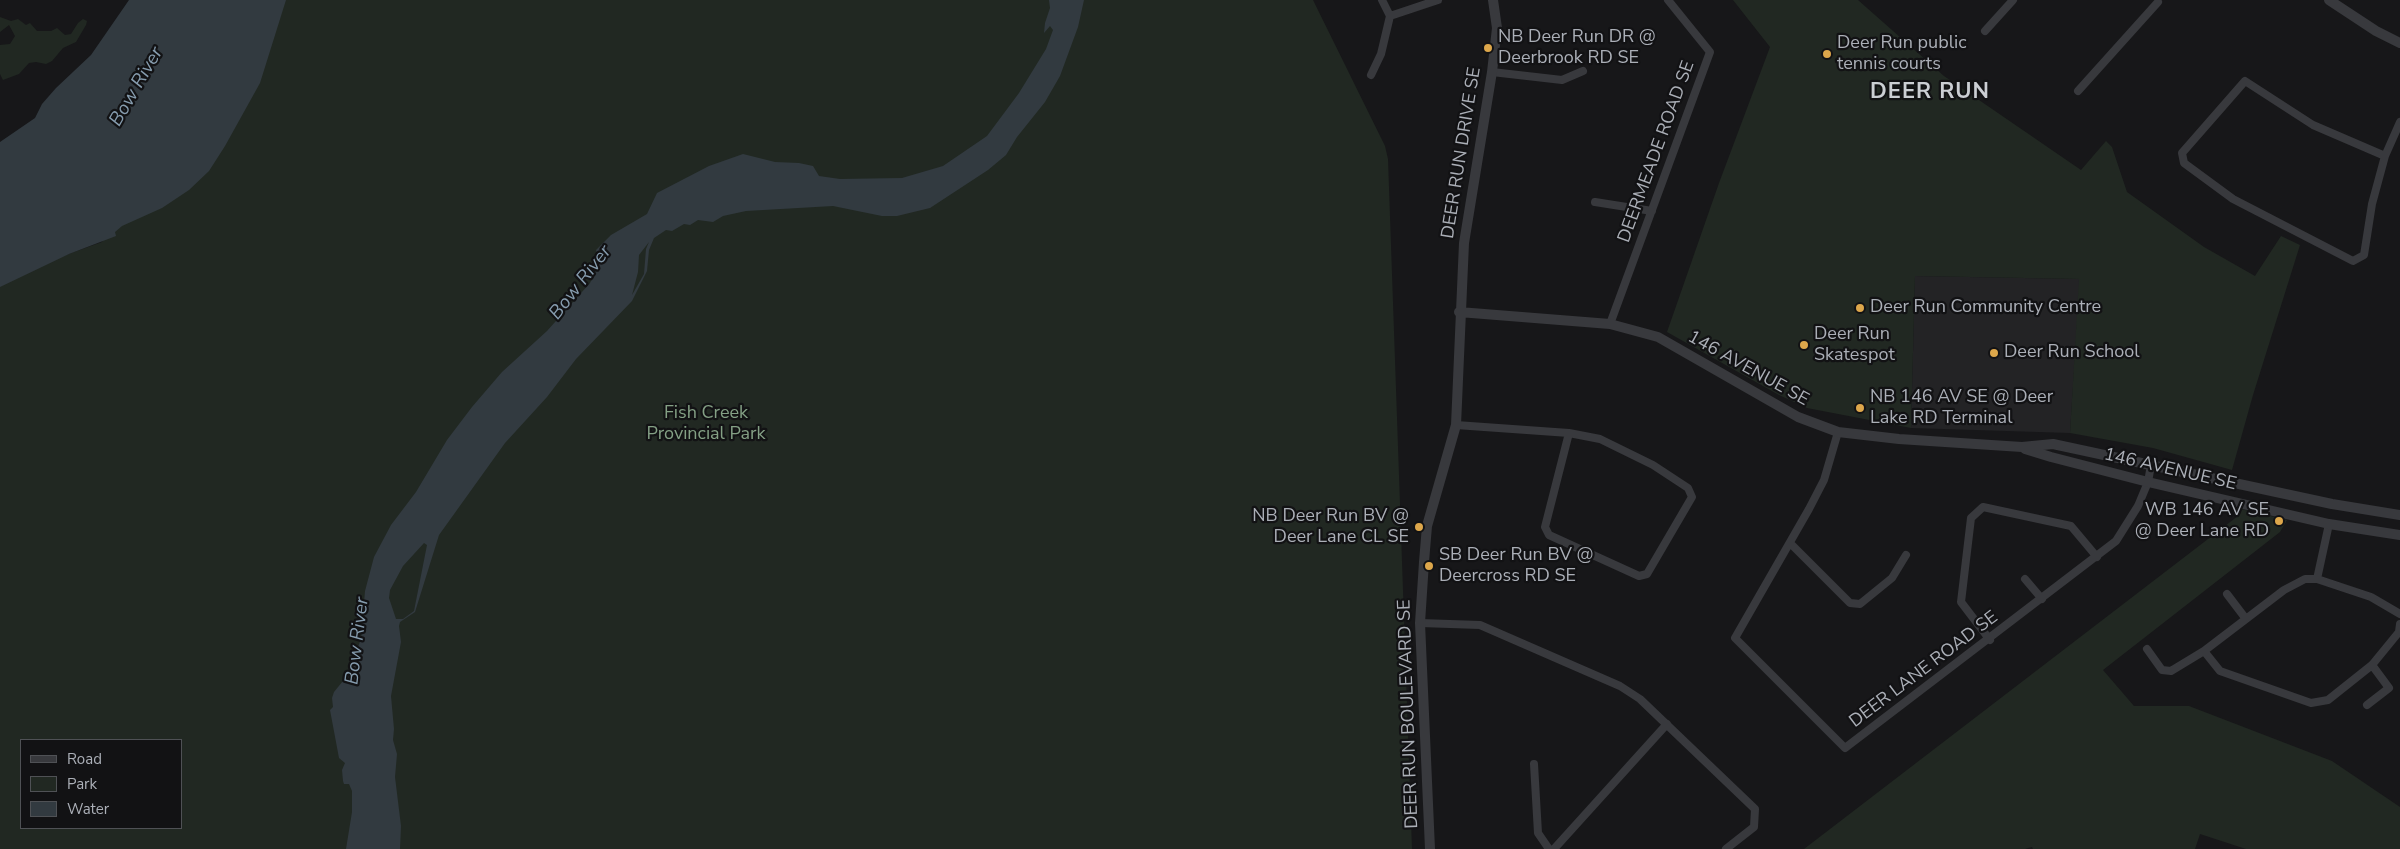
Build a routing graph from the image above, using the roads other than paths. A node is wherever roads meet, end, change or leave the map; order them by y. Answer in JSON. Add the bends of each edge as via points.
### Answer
{"nodes":[{"id":1,"x":1382,"y":0,"type":"edge"},
{"id":2,"x":1438,"y":0,"type":"edge"},
{"id":3,"x":1493,"y":0,"type":"edge"},
{"id":4,"x":1668,"y":0,"type":"edge"},
{"id":5,"x":2013,"y":0,"type":"edge"},
{"id":6,"x":2329,"y":0,"type":"edge"},
{"id":7,"x":2158,"y":1,"type":"edge"},
{"id":8,"x":1390,"y":16,"type":"junction"},
{"id":9,"x":1985,"y":31,"type":"dead end"},
{"id":10,"x":2400,"y":43,"type":"edge"},
{"id":11,"x":1583,"y":71,"type":"dead end"},
{"id":12,"x":1492,"y":72,"type":"junction"},
{"id":13,"x":1371,"y":75,"type":"dead end"},
{"id":14,"x":2078,"y":91,"type":"dead end"},
{"id":15,"x":2400,"y":122,"type":"edge"},
{"id":16,"x":2385,"y":156,"type":"junction"},
{"id":17,"x":1595,"y":202,"type":"dead end"},
{"id":18,"x":1652,"y":210,"type":"junction"},
{"id":19,"x":1459,"y":312,"type":"junction"},
{"id":20,"x":1610,"y":324,"type":"junction"},
{"id":21,"x":1456,"y":424,"type":"junction"},
{"id":22,"x":1838,"y":432,"type":"junction"},
{"id":23,"x":1569,"y":433,"type":"junction"},
{"id":24,"x":2022,"y":448,"type":"junction"},
{"id":25,"x":2151,"y":465,"type":"junction"},
{"id":26,"x":2148,"y":482,"type":"junction"},
{"id":27,"x":2400,"y":515,"type":"edge"},
{"id":28,"x":2329,"y":524,"type":"junction"},
{"id":29,"x":2400,"y":534,"type":"edge"},
{"id":30,"x":1790,"y":543,"type":"junction"},
{"id":31,"x":1906,"y":555,"type":"dead end"},
{"id":32,"x":2097,"y":558,"type":"junction"},
{"id":33,"x":2026,"y":579,"type":"dead end"},
{"id":34,"x":2316,"y":579,"type":"junction"},
{"id":35,"x":2227,"y":594,"type":"dead end"},
{"id":36,"x":2042,"y":599,"type":"junction"},
{"id":37,"x":2400,"y":614,"type":"edge"},
{"id":38,"x":2246,"y":619,"type":"junction"},
{"id":39,"x":1420,"y":623,"type":"junction"},
{"id":40,"x":2400,"y":624,"type":"edge"},
{"id":41,"x":1990,"y":640,"type":"junction"},
{"id":42,"x":2147,"y":650,"type":"dead end"},
{"id":43,"x":2204,"y":651,"type":"junction"},
{"id":44,"x":2372,"y":665,"type":"junction"},
{"id":45,"x":2367,"y":705,"type":"dead end"},
{"id":46,"x":1667,"y":724,"type":"junction"},
{"id":47,"x":1534,"y":764,"type":"dead end"},
{"id":48,"x":1430,"y":849,"type":"edge"},
{"id":49,"x":1548,"y":849,"type":"edge"},
{"id":50,"x":1554,"y":849,"type":"edge"},
{"id":51,"x":1726,"y":849,"type":"edge"}],
"edges":[{"from":1,"to":8,"type":"street"},
{"from":2,"to":8,"type":"street"},
{"from":3,"to":12,"type":"street","name":"DEER RUN DRIVE SE","via":[[1497,28]]},
{"from":4,"to":18,"type":"street","name":"DEERMEADE ROAD SE","via":[[1710,52]]},
{"from":5,"to":9,"type":"street"},
{"from":6,"to":10,"type":"street","via":[[2376,32]]},
{"from":7,"to":14,"type":"street"},
{"from":8,"to":13,"type":"street","via":[[1381,54]]},
{"from":11,"to":12,"type":"street","via":[[1562,80]]},
{"from":12,"to":19,"type":"street","name":"DEER RUN DRIVE SE","via":[[1464,243]]},
{"from":15,"to":16,"type":"street"},
{"from":16,"to":16,"type":"street","via":[[2313,125],[2245,81],[2182,153],[2184,164],[2233,199],[2353,261],[2364,255],[2372,204]]},
{"from":17,"to":18,"type":"street"},
{"from":18,"to":20,"type":"street","name":"DEERMEADE ROAD SE"},
{"from":19,"to":20,"type":"street","name":"146 AVENUE SE"},
{"from":19,"to":21,"type":"street","name":"DEER RUN BOULEVARD SE"},
{"from":20,"to":22,"type":"street","name":"146 AVENUE SE","via":[[1658,337],[1798,417]]},
{"from":21,"to":23,"type":"street"},
{"from":21,"to":39,"type":"street","name":"DEER RUN BOULEVARD SE","via":[[1427,526]]},
{"from":22,"to":24,"type":"street","name":"146 AVENUE SE"},
{"from":22,"to":30,"type":"street","name":"DEER LANE ROAD SE","via":[[1824,480]]},
{"from":23,"to":23,"type":"street","via":[[1600,439],[1653,465],[1688,488],[1692,497],[1647,574],[1639,576],[1549,535],[1545,527]]},
{"from":24,"to":25,"type":"street","name":"146 AVENUE SE","via":[[2054,444]]},
{"from":24,"to":26,"type":"street","name":"146 AVENUE SE"},
{"from":25,"to":26,"type":"street","name":"DEER LANE ROAD SE"},
{"from":25,"to":27,"type":"street","name":"146 AVENUE SE","via":[[2332,504]]},
{"from":26,"to":28,"type":"street","name":"146 AVENUE SE"},
{"from":26,"to":32,"type":"street","name":"DEER LANE ROAD SE","via":[[2116,542]]},
{"from":28,"to":29,"type":"street","name":"146 AVENUE SE"},
{"from":28,"to":34,"type":"street"},
{"from":30,"to":31,"type":"street","via":[[1850,603],[1860,604],[1892,578]]},
{"from":30,"to":41,"type":"street","name":"DEER LANE ROAD SE","via":[[1735,638],[1845,748]]},
{"from":32,"to":36,"type":"street","name":"DEER LANE ROAD SE"},
{"from":32,"to":41,"type":"street","via":[[2071,526],[1983,508],[1972,518],[1962,602]]},
{"from":33,"to":36,"type":"street"},
{"from":34,"to":37,"type":"street","via":[[2371,597]]},
{"from":34,"to":38,"type":"street","via":[[2305,578]]},
{"from":35,"to":38,"type":"street"},
{"from":36,"to":41,"type":"street","name":"DEER LANE ROAD SE"},
{"from":38,"to":43,"type":"street"},
{"from":39,"to":46,"type":"street","via":[[1480,625],[1620,686]]},
{"from":39,"to":48,"type":"street","name":"DEER RUN BOULEVARD SE"},
{"from":40,"to":44,"type":"street","via":[[2399,632]]},
{"from":42,"to":43,"type":"street","via":[[2162,670],[2171,671]]},
{"from":43,"to":44,"type":"street","via":[[2220,671],[2311,703],[2328,700]]},
{"from":44,"to":45,"type":"street","via":[[2389,688]]},
{"from":46,"to":50,"type":"street"},
{"from":46,"to":51,"type":"street","via":[[1755,809],[1754,827]]},
{"from":47,"to":49,"type":"street","via":[[1538,833]]}]}
